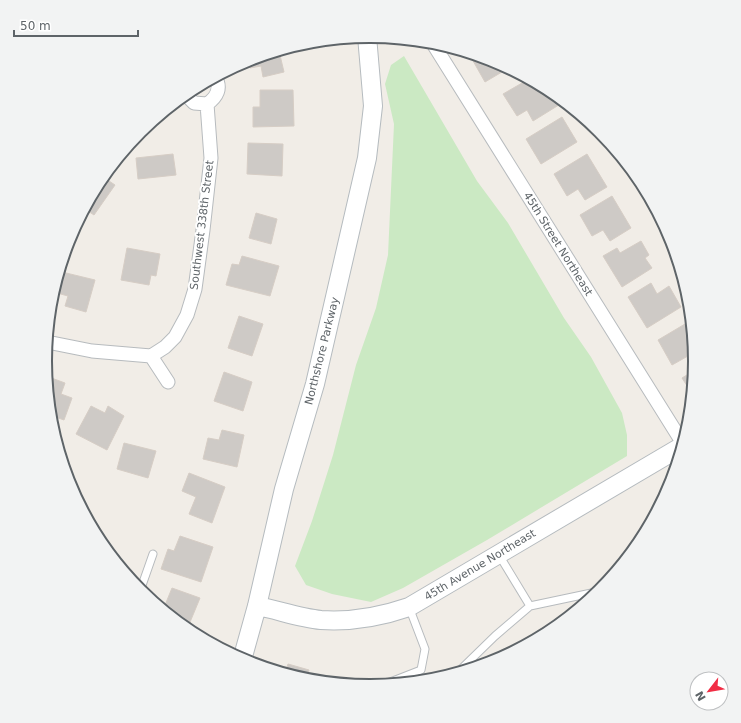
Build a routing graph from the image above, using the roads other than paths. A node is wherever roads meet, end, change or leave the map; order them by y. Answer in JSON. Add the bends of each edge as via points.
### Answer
{"nodes":[{"id":1,"x":368,"y":43,"type":"edge"},
{"id":2,"x":437,"y":50,"type":"edge"},
{"id":3,"x":217,"y":83,"type":"edge"},
{"id":4,"x":190,"y":99,"type":"edge"},
{"id":5,"x":207,"y":104,"type":"junction"},
{"id":6,"x":53,"y":343,"type":"edge"},
{"id":7,"x":151,"y":356,"type":"junction"},
{"id":8,"x":168,"y":382,"type":"dead end"},
{"id":9,"x":680,"y":438,"type":"edge"},
{"id":10,"x":676,"y":449,"type":"edge"},
{"id":11,"x":153,"y":554,"type":"dead end"},
{"id":12,"x":498,"y":554,"type":"junction"},
{"id":13,"x":142,"y":584,"type":"edge"},
{"id":14,"x":589,"y":594,"type":"edge"},
{"id":15,"x":257,"y":606,"type":"junction"},
{"id":16,"x":409,"y":606,"type":"junction"},
{"id":17,"x":530,"y":606,"type":"junction"},
{"id":18,"x":244,"y":654,"type":"edge"},
{"id":19,"x":465,"y":665,"type":"edge"},
{"id":20,"x":400,"y":678,"type":"edge"}],
"edges":[{"from":1,"to":15,"type":"street","name":"Northshore Parkway","via":[[373,106],[367,158],[315,384],[284,488]]},
{"from":2,"to":9,"type":"street","name":"45th Street Northeast"},
{"from":3,"to":5,"type":"street","via":[[217,94]]},
{"from":4,"to":5,"type":"street","via":[[194,103]]},
{"from":5,"to":7,"type":"street","name":"Southwest 338th Street","via":[[211,158],[195,289],[186,315],[174,337]]},
{"from":6,"to":7,"type":"street","via":[[92,351]]},
{"from":7,"to":8,"type":"street"},
{"from":10,"to":12,"type":"street","name":"45th Avenue Northeast"},
{"from":11,"to":13,"type":"lane"},
{"from":12,"to":16,"type":"street","name":"45th Avenue Northeast"},
{"from":12,"to":17,"type":"lane"},
{"from":14,"to":17,"type":"lane"},
{"from":15,"to":16,"type":"street","name":"45th Avenue Northeast","via":[[319,620],[344,620],[383,615]]},
{"from":15,"to":18,"type":"street","name":"Northshore Parkway"},
{"from":16,"to":20,"type":"lane","via":[[426,649],[421,670]]},
{"from":17,"to":19,"type":"lane"}]}
